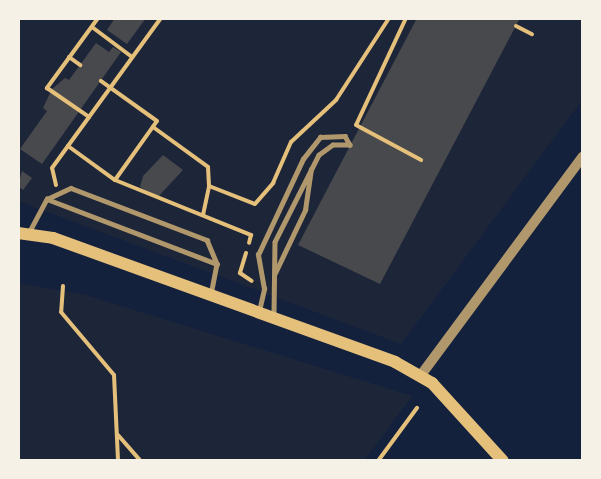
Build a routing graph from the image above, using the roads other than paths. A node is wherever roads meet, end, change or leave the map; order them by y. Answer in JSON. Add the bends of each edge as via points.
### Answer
{"nodes":[{"id":1,"x":583,"y":156,"type":"edge"},
{"id":2,"x":312,"y":166,"type":"junction"},
{"id":3,"x":47,"y":199,"type":"junction"},
{"id":4,"x":23,"y":234,"type":"edge"},
{"id":5,"x":217,"y":264,"type":"junction"},
{"id":6,"x":274,"y":275,"type":"junction"},
{"id":7,"x":210,"y":296,"type":"junction"},
{"id":8,"x":258,"y":313,"type":"junction"},
{"id":9,"x":273,"y":319,"type":"junction"},
{"id":10,"x":421,"y":375,"type":"junction"},
{"id":11,"x":503,"y":461,"type":"edge"}],
"edges":[{"from":1,"to":10,"type":"street"},
{"from":2,"to":6,"type":"lane","via":[[305,210]]},
{"from":2,"to":6,"type":"lane","via":[[275,242]]},
{"from":2,"to":8,"type":"lane","via":[[325,149],[350,145],[345,136],[320,137],[303,159],[258,255],[264,290]]},
{"from":3,"to":4,"type":"lane"},
{"from":3,"to":5,"type":"lane"},
{"from":3,"to":5,"type":"lane","via":[[58,190],[71,188],[207,240]]},
{"from":4,"to":7,"type":"main road"},
{"from":5,"to":7,"type":"lane"},
{"from":6,"to":9,"type":"lane"},
{"from":7,"to":8,"type":"main road"},
{"from":8,"to":9,"type":"main road"},
{"from":9,"to":10,"type":"main road"},
{"from":10,"to":11,"type":"main road"}]}
